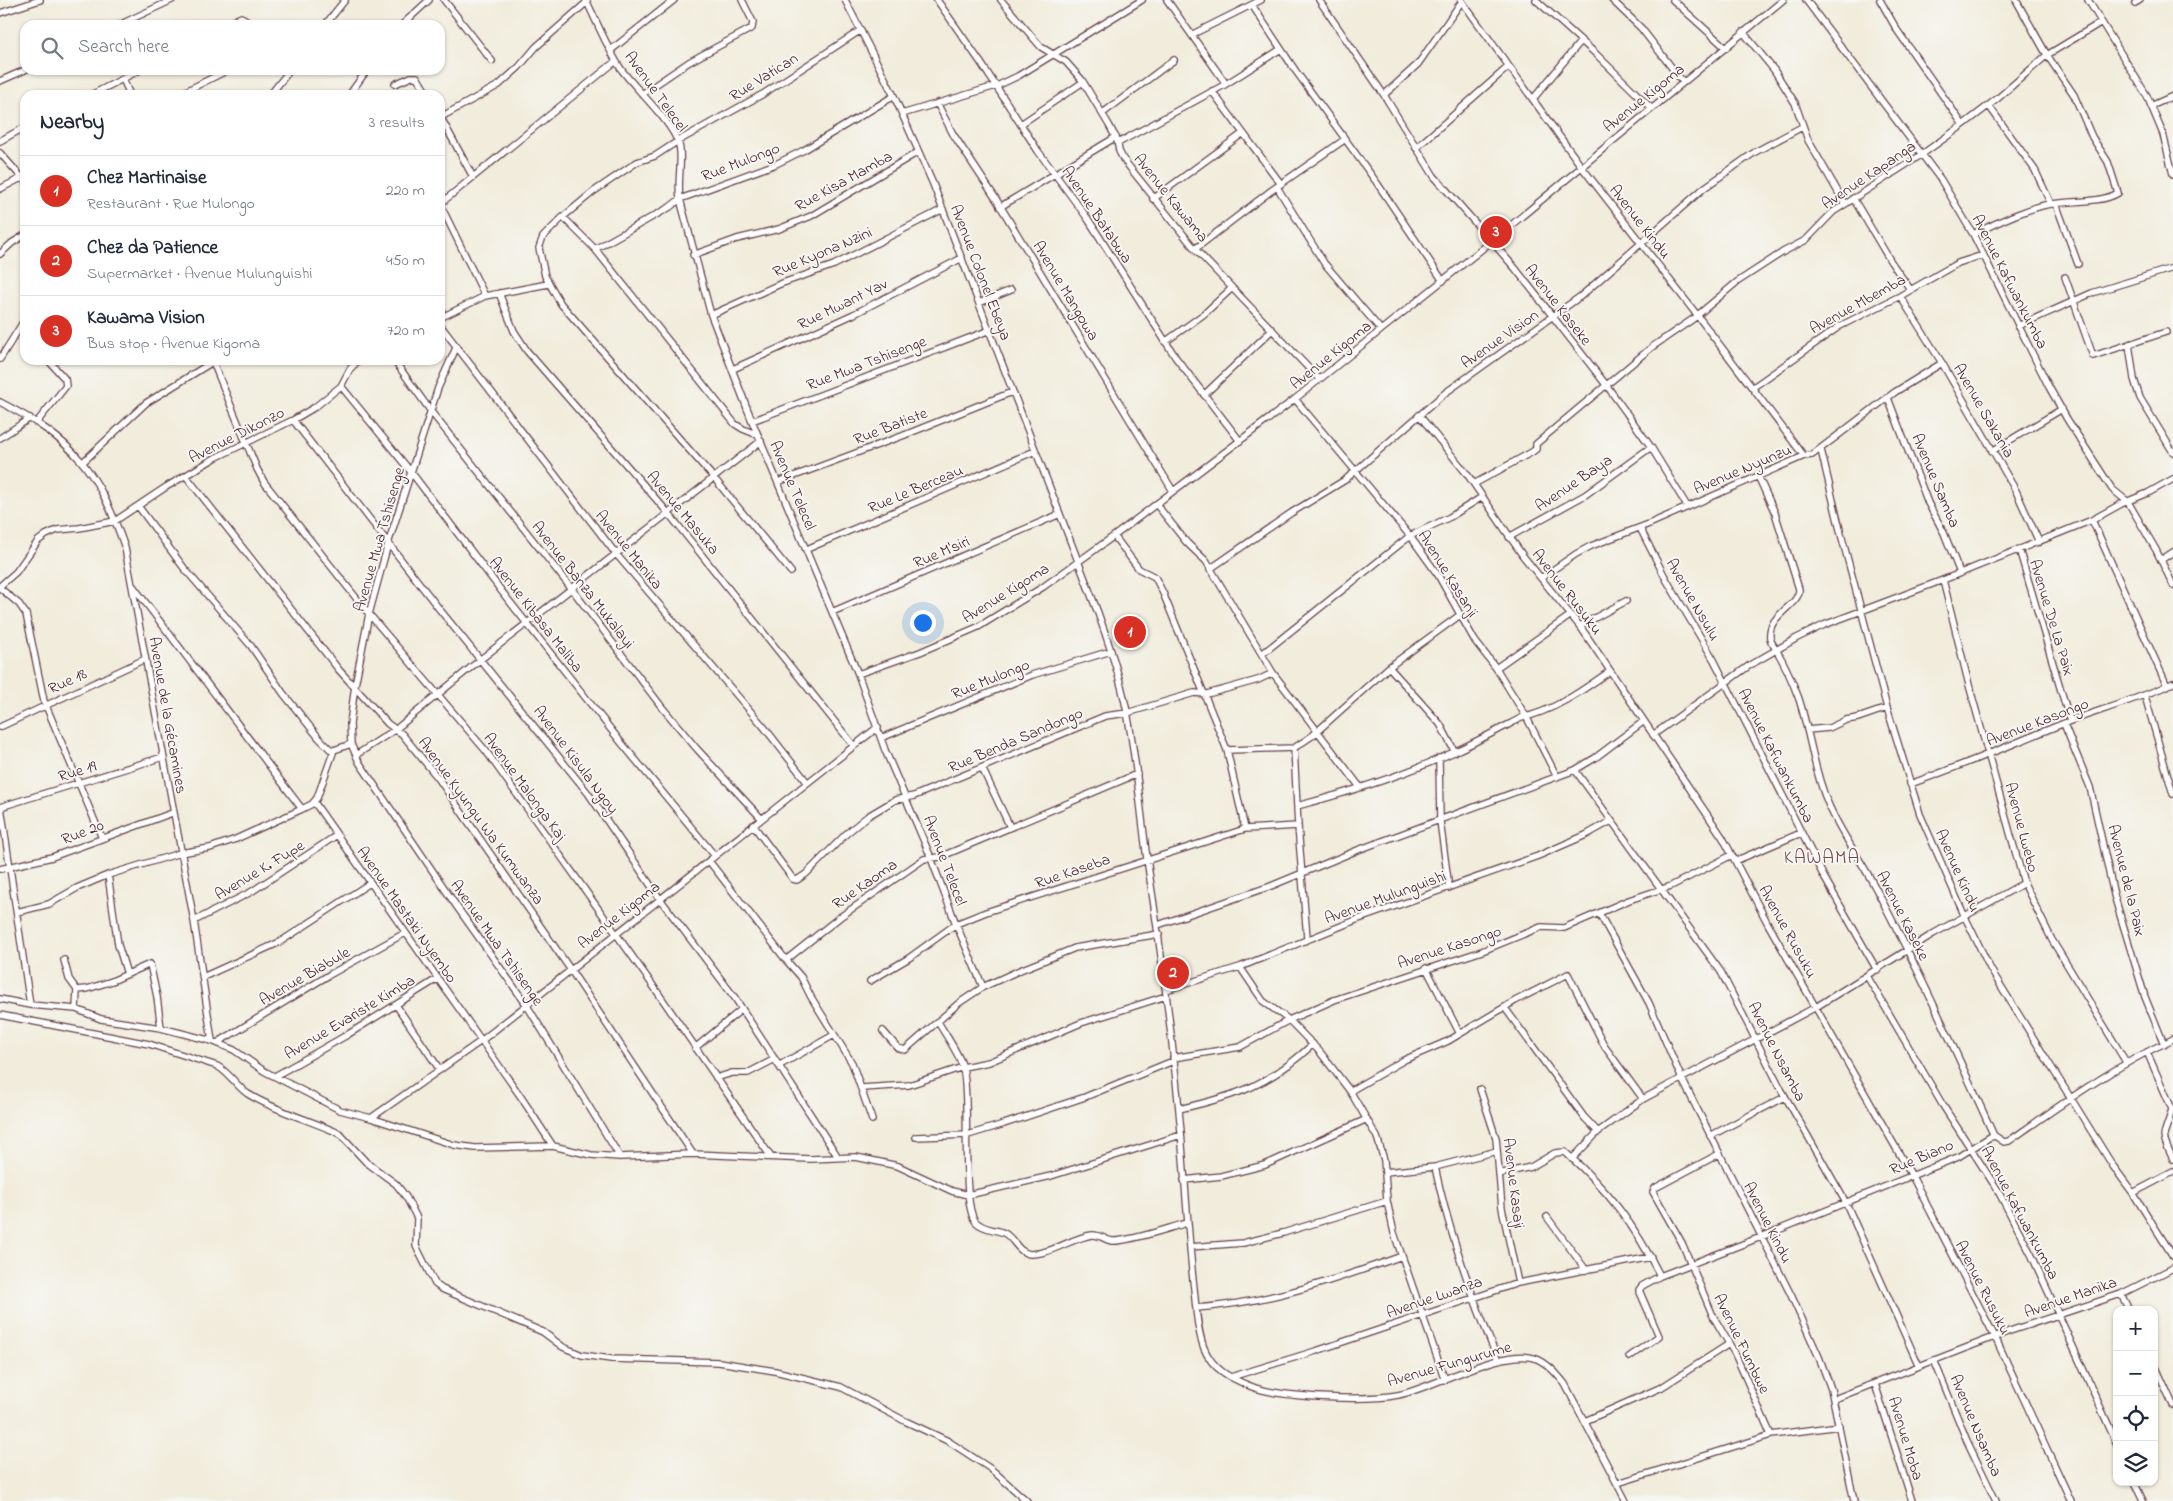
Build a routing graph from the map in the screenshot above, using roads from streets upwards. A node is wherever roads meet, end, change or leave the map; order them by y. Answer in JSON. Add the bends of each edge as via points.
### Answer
{"nodes":[{"id":1,"x":40,"y":0,"type":"edge"},
{"id":2,"x":172,"y":0,"type":"edge"},
{"id":3,"x":345,"y":0,"type":"edge"},
{"id":4,"x":429,"y":0,"type":"edge"},
{"id":5,"x":444,"y":0,"type":"edge"},
{"id":6,"x":674,"y":0,"type":"edge"},
{"id":7,"x":742,"y":0,"type":"edge"},
{"id":8,"x":844,"y":0,"type":"edge"},
{"id":9,"x":937,"y":0,"type":"edge"},
{"id":10,"x":1001,"y":0,"type":"edge"},
{"id":11,"x":1142,"y":0,"type":"edge"},
{"id":12,"x":1167,"y":0,"type":"edge"},
{"id":13,"x":1261,"y":0,"type":"edge"},
{"id":14,"x":1318,"y":0,"type":"edge"},
{"id":15,"x":1462,"y":0,"type":"edge"},
{"id":16,"x":1536,"y":0,"type":"edge"},
{"id":17,"x":1612,"y":0,"type":"edge"},
{"id":18,"x":1673,"y":0,"type":"edge"},
{"id":19,"x":1783,"y":0,"type":"edge"},
{"id":20,"x":1806,"y":0,"type":"edge"},
{"id":21,"x":1880,"y":0,"type":"edge"},
{"id":22,"x":2016,"y":0,"type":"edge"},
{"id":23,"x":2088,"y":0,"type":"edge"},
{"id":24,"x":587,"y":1,"type":"edge"},
{"id":25,"x":1134,"y":2,"type":"edge"},
{"id":26,"x":1252,"y":5,"type":"junction"},
{"id":27,"x":0,"y":13,"type":"edge"},
{"id":28,"x":245,"y":19,"type":"dead end"},
{"id":29,"x":130,"y":20,"type":"edge"},
{"id":30,"x":235,"y":20,"type":"edge"},
{"id":31,"x":329,"y":20,"type":"edge"},
{"id":32,"x":407,"y":20,"type":"edge"},
{"id":33,"x":2100,"y":23,"type":"junction"},
{"id":34,"x":861,"y":30,"type":"junction"},
{"id":35,"x":1743,"y":32,"type":"junction"},
{"id":36,"x":1193,"y":34,"type":"junction"},
{"id":37,"x":1581,"y":41,"type":"junction"},
{"id":38,"x":1726,"y":48,"type":"junction"},
{"id":39,"x":1281,"y":49,"type":"junction"},
{"id":40,"x":611,"y":50,"type":"junction"},
{"id":41,"x":1053,"y":55,"type":"junction"},
{"id":42,"x":2047,"y":55,"type":"junction"},
{"id":43,"x":1174,"y":60,"type":"dead end"},
{"id":44,"x":492,"y":61,"type":"dead end"},
{"id":45,"x":616,"y":61,"type":"junction"},
{"id":46,"x":1508,"y":67,"type":"junction"},
{"id":47,"x":20,"y":72,"type":"edge"},
{"id":48,"x":131,"y":75,"type":"edge"},
{"id":49,"x":218,"y":75,"type":"edge"},
{"id":50,"x":286,"y":75,"type":"edge"},
{"id":51,"x":363,"y":75,"type":"edge"},
{"id":52,"x":123,"y":79,"type":"junction"},
{"id":53,"x":0,"y":81,"type":"edge"},
{"id":54,"x":1084,"y":82,"type":"junction"},
{"id":55,"x":1683,"y":82,"type":"junction"},
{"id":56,"x":395,"y":84,"type":"dead end"},
{"id":57,"x":1226,"y":84,"type":"junction"},
{"id":58,"x":995,"y":86,"type":"junction"},
{"id":59,"x":101,"y":90,"type":"edge"},
{"id":60,"x":128,"y":90,"type":"edge"},
{"id":61,"x":188,"y":90,"type":"edge"},
{"id":62,"x":274,"y":90,"type":"edge"},
{"id":63,"x":353,"y":90,"type":"edge"},
{"id":64,"x":425,"y":90,"type":"edge"},
{"id":65,"x":1212,"y":92,"type":"junction"},
{"id":66,"x":642,"y":94,"type":"junction"},
{"id":67,"x":1384,"y":95,"type":"junction"},
{"id":68,"x":894,"y":96,"type":"junction"},
{"id":69,"x":2173,"y":96,"type":"edge"},
{"id":70,"x":1533,"y":99,"type":"junction"},
{"id":71,"x":937,"y":103,"type":"junction"},
{"id":72,"x":1989,"y":106,"type":"junction"},
{"id":73,"x":2151,"y":106,"type":"junction"},
{"id":74,"x":1651,"y":108,"type":"junction"},
{"id":75,"x":1103,"y":112,"type":"junction"},
{"id":76,"x":445,"y":114,"type":"edge"},
{"id":77,"x":902,"y":114,"type":"junction"},
{"id":78,"x":1021,"y":124,"type":"junction"},
{"id":79,"x":1963,"y":125,"type":"junction"},
{"id":80,"x":445,"y":126,"type":"edge"},
{"id":81,"x":1802,"y":127,"type":"junction"},
{"id":82,"x":20,"y":131,"type":"edge"},
{"id":83,"x":1242,"y":134,"type":"junction"},
{"id":84,"x":1117,"y":140,"type":"junction"},
{"id":85,"x":1344,"y":140,"type":"junction"},
{"id":86,"x":0,"y":141,"type":"edge"},
{"id":87,"x":678,"y":141,"type":"junction"},
{"id":88,"x":1416,"y":148,"type":"junction"},
{"id":89,"x":918,"y":152,"type":"junction"},
{"id":90,"x":0,"y":153,"type":"edge"},
{"id":91,"x":1922,"y":155,"type":"junction"},
{"id":92,"x":1581,"y":166,"type":"junction"},
{"id":93,"x":1054,"y":173,"type":"junction"},
{"id":94,"x":20,"y":174,"type":"edge"},
{"id":95,"x":2173,"y":174,"type":"edge"},
{"id":96,"x":473,"y":177,"type":"junction"},
{"id":97,"x":20,"y":180,"type":"edge"},
{"id":98,"x":1279,"y":185,"type":"junction"},
{"id":99,"x":0,"y":189,"type":"edge"},
{"id":100,"x":1154,"y":198,"type":"junction"},
{"id":101,"x":1853,"y":198,"type":"junction"},
{"id":102,"x":680,"y":199,"type":"junction"},
{"id":103,"x":445,"y":200,"type":"edge"},
{"id":104,"x":1845,"y":204,"type":"junction"},
{"id":105,"x":2054,"y":204,"type":"junction"},
{"id":106,"x":1000,"y":207,"type":"junction"},
{"id":107,"x":943,"y":209,"type":"junction"},
{"id":108,"x":445,"y":214,"type":"edge"},
{"id":109,"x":563,"y":217,"type":"junction"},
{"id":110,"x":1973,"y":234,"type":"junction"},
{"id":111,"x":20,"y":238,"type":"edge"},
{"id":112,"x":1492,"y":241,"type":"junction"},
{"id":113,"x":1641,"y":244,"type":"junction"},
{"id":114,"x":595,"y":249,"type":"junction"},
{"id":115,"x":1195,"y":249,"type":"junction"},
{"id":116,"x":0,"y":254,"type":"edge"},
{"id":117,"x":694,"y":255,"type":"junction"},
{"id":118,"x":1983,"y":255,"type":"junction"},
{"id":119,"x":962,"y":258,"type":"junction"},
{"id":120,"x":2078,"y":264,"type":"dead end"},
{"id":121,"x":2173,"y":268,"type":"edge"},
{"id":122,"x":2065,"y":277,"type":"dead end"},
{"id":123,"x":1443,"y":281,"type":"junction"},
{"id":124,"x":548,"y":284,"type":"junction"},
{"id":125,"x":1232,"y":288,"type":"junction"},
{"id":126,"x":1910,"y":289,"type":"junction"},
{"id":127,"x":1011,"y":290,"type":"dead end"},
{"id":128,"x":500,"y":293,"type":"junction"},
{"id":129,"x":485,"y":296,"type":"junction"},
{"id":130,"x":1900,"y":296,"type":"junction"},
{"id":131,"x":2074,"y":300,"type":"junction"},
{"id":132,"x":979,"y":303,"type":"junction"},
{"id":133,"x":710,"y":315,"type":"junction"},
{"id":134,"x":1698,"y":315,"type":"junction"},
{"id":135,"x":445,"y":316,"type":"edge"},
{"id":136,"x":1552,"y":317,"type":"junction"},
{"id":137,"x":2018,"y":326,"type":"junction"},
{"id":138,"x":19,"y":328,"type":"edge"},
{"id":139,"x":990,"y":330,"type":"junction"},
{"id":140,"x":1272,"y":330,"type":"junction"},
{"id":141,"x":1381,"y":330,"type":"junction"},
{"id":142,"x":445,"y":332,"type":"edge"},
{"id":143,"x":2166,"y":332,"type":"dead end"},
{"id":144,"x":1165,"y":342,"type":"junction"},
{"id":145,"x":2129,"y":344,"type":"junction"},
{"id":146,"x":456,"y":348,"type":"junction"},
{"id":147,"x":0,"y":360,"type":"edge"},
{"id":148,"x":1942,"y":363,"type":"junction"},
{"id":149,"x":52,"y":365,"type":"edge"},
{"id":150,"x":207,"y":365,"type":"edge"},
{"id":151,"x":216,"y":365,"type":"edge"},
{"id":152,"x":354,"y":365,"type":"edge"},
{"id":153,"x":398,"y":365,"type":"edge"},
{"id":154,"x":733,"y":369,"type":"junction"},
{"id":155,"x":1319,"y":379,"type":"junction"},
{"id":156,"x":341,"y":386,"type":"junction"},
{"id":157,"x":1606,"y":386,"type":"junction"},
{"id":158,"x":1752,"y":388,"type":"junction"},
{"id":159,"x":1012,"y":392,"type":"junction"},
{"id":160,"x":1204,"y":395,"type":"junction"},
{"id":161,"x":1888,"y":398,"type":"junction"},
{"id":162,"x":1295,"y":399,"type":"junction"},
{"id":163,"x":0,"y":402,"type":"edge"},
{"id":164,"x":2062,"y":409,"type":"junction"},
{"id":165,"x":432,"y":413,"type":"junction"},
{"id":166,"x":1419,"y":415,"type":"junction"},
{"id":167,"x":30,"y":418,"type":"junction"},
{"id":168,"x":292,"y":420,"type":"junction"},
{"id":169,"x":752,"y":421,"type":"junction"},
{"id":170,"x":37,"y":422,"type":"junction"},
{"id":171,"x":0,"y":438,"type":"edge"},
{"id":172,"x":759,"y":438,"type":"junction"},
{"id":173,"x":1240,"y":441,"type":"junction"},
{"id":174,"x":247,"y":442,"type":"junction"},
{"id":175,"x":1651,"y":447,"type":"junction"},
{"id":176,"x":1821,"y":450,"type":"junction"},
{"id":177,"x":1035,"y":451,"type":"junction"},
{"id":178,"x":1992,"y":451,"type":"junction"},
{"id":179,"x":2173,"y":452,"type":"edge"},
{"id":180,"x":1804,"y":456,"type":"junction"},
{"id":181,"x":83,"y":462,"type":"junction"},
{"id":182,"x":1356,"y":471,"type":"junction"},
{"id":183,"x":412,"y":472,"type":"junction"},
{"id":184,"x":186,"y":476,"type":"junction"},
{"id":185,"x":1758,"y":476,"type":"junction"},
{"id":186,"x":714,"y":478,"type":"junction"},
{"id":187,"x":2173,"y":479,"type":"edge"},
{"id":188,"x":778,"y":482,"type":"junction"},
{"id":189,"x":1474,"y":484,"type":"junction"},
{"id":190,"x":1173,"y":491,"type":"junction"},
{"id":191,"x":1482,"y":497,"type":"junction"},
{"id":192,"x":2128,"y":502,"type":"junction"},
{"id":193,"x":1156,"y":504,"type":"junction"},
{"id":194,"x":138,"y":506,"type":"junction"},
{"id":195,"x":1687,"y":506,"type":"junction"},
{"id":196,"x":669,"y":514,"type":"junction"},
{"id":197,"x":1060,"y":514,"type":"junction"},
{"id":198,"x":2092,"y":520,"type":"junction"},
{"id":199,"x":116,"y":521,"type":"junction"},
{"id":200,"x":1640,"y":528,"type":"junction"},
{"id":201,"x":1114,"y":536,"type":"junction"},
{"id":202,"x":1410,"y":536,"type":"junction"},
{"id":203,"x":1509,"y":537,"type":"junction"},
{"id":204,"x":2038,"y":542,"type":"junction"},
{"id":205,"x":388,"y":544,"type":"junction"},
{"id":206,"x":807,"y":549,"type":"junction"},
{"id":207,"x":2019,"y":549,"type":"junction"},
{"id":208,"x":2173,"y":552,"type":"edge"},
{"id":209,"x":616,"y":554,"type":"junction"},
{"id":210,"x":2161,"y":560,"type":"junction"},
{"id":211,"x":1078,"y":562,"type":"junction"},
{"id":212,"x":1210,"y":569,"type":"junction"},
{"id":213,"x":791,"y":572,"type":"dead end"},
{"id":214,"x":1960,"y":573,"type":"junction"},
{"id":215,"x":1541,"y":578,"type":"junction"},
{"id":216,"x":1943,"y":580,"type":"junction"},
{"id":217,"x":132,"y":584,"type":"junction"},
{"id":218,"x":2173,"y":585,"type":"edge"},
{"id":219,"x":0,"y":587,"type":"edge"},
{"id":220,"x":571,"y":588,"type":"junction"},
{"id":221,"x":1626,"y":601,"type":"dead end"},
{"id":222,"x":1861,"y":611,"type":"junction"},
{"id":223,"x":832,"y":612,"type":"junction"},
{"id":224,"x":370,"y":614,"type":"junction"},
{"id":225,"x":1460,"y":615,"type":"junction"},
{"id":226,"x":1571,"y":615,"type":"junction"},
{"id":227,"x":527,"y":624,"type":"junction"},
{"id":228,"x":1580,"y":626,"type":"junction"},
{"id":229,"x":1776,"y":649,"type":"junction"},
{"id":230,"x":1111,"y":651,"type":"junction"},
{"id":231,"x":1262,"y":654,"type":"junction"},
{"id":232,"x":145,"y":659,"type":"junction"},
{"id":233,"x":481,"y":659,"type":"junction"},
{"id":234,"x":1389,"y":667,"type":"junction"},
{"id":235,"x":1496,"y":668,"type":"junction"},
{"id":236,"x":1610,"y":671,"type":"junction"},
{"id":237,"x":1273,"y":673,"type":"junction"},
{"id":238,"x":858,"y":674,"type":"junction"},
{"id":239,"x":1725,"y":683,"type":"junction"},
{"id":240,"x":355,"y":685,"type":"junction"},
{"id":241,"x":2170,"y":685,"type":"edge"},
{"id":242,"x":438,"y":694,"type":"junction"},
{"id":243,"x":1204,"y":694,"type":"junction"},
{"id":244,"x":2145,"y":696,"type":"junction"},
{"id":245,"x":45,"y":705,"type":"junction"},
{"id":246,"x":1887,"y":708,"type":"junction"},
{"id":247,"x":1127,"y":713,"type":"junction"},
{"id":248,"x":1527,"y":718,"type":"junction"},
{"id":249,"x":1644,"y":721,"type":"junction"},
{"id":250,"x":2067,"y":722,"type":"junction"},
{"id":251,"x":0,"y":727,"type":"edge"},
{"id":252,"x":878,"y":727,"type":"junction"},
{"id":253,"x":396,"y":728,"type":"junction"},
{"id":254,"x":1806,"y":730,"type":"junction"},
{"id":255,"x":1317,"y":732,"type":"junction"},
{"id":256,"x":1653,"y":735,"type":"junction"},
{"id":257,"x":881,"y":738,"type":"junction"},
{"id":258,"x":351,"y":744,"type":"junction"},
{"id":259,"x":854,"y":746,"type":"junction"},
{"id":260,"x":1294,"y":748,"type":"junction"},
{"id":261,"x":334,"y":750,"type":"junction"},
{"id":262,"x":1227,"y":750,"type":"junction"},
{"id":263,"x":1455,"y":752,"type":"junction"},
{"id":264,"x":1990,"y":754,"type":"junction"},
{"id":265,"x":356,"y":755,"type":"junction"},
{"id":266,"x":162,"y":757,"type":"junction"},
{"id":267,"x":1439,"y":758,"type":"junction"},
{"id":268,"x":982,"y":768,"type":"junction"},
{"id":269,"x":1575,"y":770,"type":"junction"},
{"id":270,"x":1136,"y":774,"type":"junction"},
{"id":271,"x":1557,"y":777,"type":"junction"},
{"id":272,"x":807,"y":782,"type":"junction"},
{"id":273,"x":80,"y":784,"type":"junction"},
{"id":274,"x":1910,"y":784,"type":"junction"},
{"id":275,"x":1360,"y":787,"type":"junction"},
{"id":276,"x":2173,"y":794,"type":"edge"},
{"id":277,"x":906,"y":798,"type":"junction"},
{"id":278,"x":314,"y":802,"type":"junction"},
{"id":279,"x":1297,"y":806,"type":"junction"},
{"id":280,"x":0,"y":807,"type":"edge"},
{"id":281,"x":302,"y":810,"type":"junction"},
{"id":282,"x":172,"y":813,"type":"junction"},
{"id":283,"x":761,"y":818,"type":"junction"},
{"id":284,"x":1440,"y":821,"type":"junction"},
{"id":285,"x":1611,"y":821,"type":"junction"},
{"id":286,"x":753,"y":825,"type":"junction"},
{"id":287,"x":1298,"y":826,"type":"junction"},
{"id":288,"x":1010,"y":827,"type":"junction"},
{"id":289,"x":1245,"y":829,"type":"junction"},
{"id":290,"x":1801,"y":833,"type":"junction"},
{"id":291,"x":337,"y":835,"type":"junction"},
{"id":292,"x":102,"y":838,"type":"junction"},
{"id":293,"x":180,"y":853,"type":"junction"},
{"id":294,"x":1732,"y":855,"type":"junction"},
{"id":295,"x":715,"y":856,"type":"junction"},
{"id":296,"x":931,"y":858,"type":"junction"},
{"id":297,"x":1147,"y":859,"type":"junction"},
{"id":298,"x":709,"y":861,"type":"junction"},
{"id":299,"x":1735,"y":861,"type":"junction"},
{"id":300,"x":9,"y":868,"type":"junction"},
{"id":301,"x":0,"y":869,"type":"edge"},
{"id":302,"x":1302,"y":873,"type":"junction"},
{"id":303,"x":108,"y":875,"type":"junction"},
{"id":304,"x":370,"y":882,"type":"junction"},
{"id":305,"x":2024,"y":883,"type":"junction"},
{"id":306,"x":1448,"y":888,"type":"junction"},
{"id":307,"x":1662,"y":889,"type":"junction"},
{"id":308,"x":660,"y":899,"type":"junction"},
{"id":309,"x":17,"y":912,"type":"junction"},
{"id":310,"x":1599,"y":913,"type":"junction"},
{"id":311,"x":1965,"y":917,"type":"junction"},
{"id":312,"x":194,"y":921,"type":"junction"},
{"id":313,"x":956,"y":924,"type":"junction"},
{"id":314,"x":1158,"y":924,"type":"junction"},
{"id":315,"x":405,"y":933,"type":"junction"},
{"id":316,"x":615,"y":934,"type":"junction"},
{"id":317,"x":1159,"y":934,"type":"junction"},
{"id":318,"x":1308,"y":938,"type":"junction"},
{"id":319,"x":1907,"y":951,"type":"junction"},
{"id":320,"x":64,"y":960,"type":"dead end"},
{"id":321,"x":786,"y":960,"type":"junction"},
{"id":322,"x":1240,"y":967,"type":"junction"},
{"id":323,"x":1426,"y":968,"type":"junction"},
{"id":324,"x":570,"y":969,"type":"junction"},
{"id":325,"x":1878,"y":970,"type":"junction"},
{"id":326,"x":127,"y":974,"type":"junction"},
{"id":327,"x":1867,"y":976,"type":"junction"},
{"id":328,"x":203,"y":978,"type":"junction"},
{"id":329,"x":437,"y":979,"type":"junction"},
{"id":330,"x":870,"y":980,"type":"dead end"},
{"id":331,"x":983,"y":987,"type":"junction"},
{"id":332,"x":76,"y":990,"type":"junction"},
{"id":333,"x":1166,"y":993,"type":"junction"},
{"id":334,"x":0,"y":999,"type":"edge"},
{"id":335,"x":526,"y":1004,"type":"junction"},
{"id":336,"x":30,"y":1005,"type":"junction"},
{"id":337,"x":396,"y":1005,"type":"junction"},
{"id":338,"x":1816,"y":1007,"type":"junction"},
{"id":339,"x":1505,"y":1008,"type":"junction"},
{"id":340,"x":76,"y":1009,"type":"junction"},
{"id":341,"x":742,"y":1009,"type":"junction"},
{"id":342,"x":0,"y":1015,"type":"edge"},
{"id":343,"x":1289,"y":1020,"type":"junction"},
{"id":344,"x":938,"y":1022,"type":"junction"},
{"id":345,"x":161,"y":1028,"type":"junction"},
{"id":346,"x":884,"y":1032,"type":"dead end"},
{"id":347,"x":1460,"y":1034,"type":"junction"},
{"id":348,"x":834,"y":1035,"type":"junction"},
{"id":349,"x":2173,"y":1039,"type":"edge"},
{"id":350,"x":1757,"y":1040,"type":"junction"},
{"id":351,"x":481,"y":1041,"type":"junction"},
{"id":352,"x":214,"y":1042,"type":"junction"},
{"id":353,"x":1313,"y":1044,"type":"junction"},
{"id":354,"x":2164,"y":1044,"type":"junction"},
{"id":355,"x":695,"y":1048,"type":"junction"},
{"id":356,"x":2147,"y":1052,"type":"junction"},
{"id":357,"x":775,"y":1058,"type":"junction"},
{"id":358,"x":1173,"y":1060,"type":"junction"},
{"id":359,"x":2126,"y":1062,"type":"junction"},
{"id":360,"x":780,"y":1066,"type":"junction"},
{"id":361,"x":963,"y":1067,"type":"junction"},
{"id":362,"x":440,"y":1070,"type":"junction"},
{"id":363,"x":275,"y":1076,"type":"junction"},
{"id":364,"x":1681,"y":1077,"type":"junction"},
{"id":365,"x":716,"y":1078,"type":"junction"},
{"id":366,"x":862,"y":1088,"type":"junction"},
{"id":367,"x":1480,"y":1089,"type":"dead end"},
{"id":368,"x":1350,"y":1091,"type":"junction"},
{"id":369,"x":1785,"y":1097,"type":"junction"},
{"id":370,"x":2070,"y":1097,"type":"junction"},
{"id":371,"x":1643,"y":1098,"type":"junction"},
{"id":372,"x":1179,"y":1109,"type":"junction"},
{"id":373,"x":371,"y":1118,"type":"junction"},
{"id":374,"x":1367,"y":1119,"type":"junction"},
{"id":375,"x":872,"y":1120,"type":"dead end"},
{"id":376,"x":1598,"y":1132,"type":"junction"},
{"id":377,"x":968,"y":1135,"type":"junction"},
{"id":378,"x":1181,"y":1135,"type":"junction"},
{"id":379,"x":1710,"y":1136,"type":"junction"},
{"id":380,"x":1994,"y":1136,"type":"junction"},
{"id":381,"x":916,"y":1137,"type":"dead end"},
{"id":382,"x":553,"y":1146,"type":"junction"},
{"id":383,"x":1972,"y":1148,"type":"junction"},
{"id":384,"x":1497,"y":1151,"type":"junction"},
{"id":385,"x":694,"y":1154,"type":"junction"},
{"id":386,"x":1719,"y":1154,"type":"junction"},
{"id":387,"x":620,"y":1157,"type":"junction"},
{"id":388,"x":771,"y":1157,"type":"junction"},
{"id":389,"x":838,"y":1158,"type":"junction"},
{"id":390,"x":1572,"y":1159,"type":"junction"},
{"id":391,"x":2173,"y":1159,"type":"edge"},
{"id":392,"x":1435,"y":1167,"type":"junction"},
{"id":393,"x":1385,"y":1172,"type":"junction"},
{"id":394,"x":2173,"y":1172,"type":"edge"},
{"id":395,"x":1498,"y":1174,"type":"junction"},
{"id":396,"x":1912,"y":1176,"type":"junction"},
{"id":397,"x":1184,"y":1180,"type":"junction"},
{"id":398,"x":2133,"y":1192,"type":"junction"},
{"id":399,"x":968,"y":1195,"type":"junction"},
{"id":400,"x":1387,"y":1201,"type":"junction"},
{"id":401,"x":1845,"y":1201,"type":"junction"},
{"id":402,"x":1547,"y":1217,"type":"dead end"},
{"id":403,"x":1187,"y":1223,"type":"junction"},
{"id":404,"x":1761,"y":1237,"type":"junction"},
{"id":405,"x":1190,"y":1247,"type":"junction"},
{"id":406,"x":1402,"y":1256,"type":"junction"},
{"id":407,"x":2173,"y":1256,"type":"edge"},
{"id":408,"x":1651,"y":1257,"type":"junction"},
{"id":409,"x":1691,"y":1264,"type":"junction"},
{"id":410,"x":2173,"y":1268,"type":"edge"},
{"id":411,"x":1586,"y":1270,"type":"junction"},
{"id":412,"x":1660,"y":1276,"type":"junction"},
{"id":413,"x":1518,"y":1283,"type":"junction"},
{"id":414,"x":2121,"y":1294,"type":"junction"},
{"id":415,"x":1473,"y":1298,"type":"junction"},
{"id":416,"x":2127,"y":1306,"type":"edge"},
{"id":417,"x":1196,"y":1308,"type":"junction"},
{"id":418,"x":1423,"y":1315,"type":"junction"},
{"id":419,"x":2058,"y":1316,"type":"junction"},
{"id":420,"x":1995,"y":1337,"type":"junction"},
{"id":421,"x":1729,"y":1344,"type":"junction"},
{"id":422,"x":1628,"y":1357,"type":"dead end"},
{"id":423,"x":1498,"y":1360,"type":"junction"},
{"id":424,"x":1934,"y":1360,"type":"junction"},
{"id":425,"x":1919,"y":1366,"type":"junction"},
{"id":426,"x":2158,"y":1372,"type":"edge"},
{"id":427,"x":1231,"y":1377,"type":"junction"},
{"id":428,"x":1445,"y":1380,"type":"junction"},
{"id":429,"x":1875,"y":1384,"type":"junction"},
{"id":430,"x":1834,"y":1399,"type":"junction"},
{"id":431,"x":2173,"y":1405,"type":"edge"},
{"id":432,"x":1585,"y":1422,"type":"junction"},
{"id":433,"x":1839,"y":1426,"type":"junction"},
{"id":434,"x":1771,"y":1435,"type":"junction"},
{"id":435,"x":2116,"y":1441,"type":"edge"},
{"id":436,"x":1618,"y":1483,"type":"junction"},
{"id":437,"x":2136,"y":1486,"type":"edge"},
{"id":438,"x":1027,"y":1501,"type":"edge"},
{"id":439,"x":1626,"y":1501,"type":"edge"},
{"id":440,"x":1853,"y":1501,"type":"edge"},
{"id":441,"x":1912,"y":1501,"type":"edge"},
{"id":442,"x":1996,"y":1501,"type":"edge"},
{"id":443,"x":2071,"y":1501,"type":"edge"},
{"id":444,"x":2143,"y":1501,"type":"edge"}],
"edges":[{"from":1,"to":27,"type":"street"},
{"from":2,"to":29,"type":"street"},
{"from":3,"to":31,"type":"street"},
{"from":4,"to":32,"type":"street"},
{"from":5,"to":44,"type":"street"},
{"from":6,"to":40,"type":"street"},
{"from":7,"to":66,"type":"street","via":[[752,28],[689,62]]},
{"from":8,"to":34,"type":"street","name":"Avenue Colonel Ebeya"},
{"from":9,"to":58,"type":"street","name":"Avenue Batabwa"},
{"from":10,"to":41,"type":"street","name":"Avenue Kawama","via":[[1041,47]]},
{"from":11,"to":25,"type":"street"},
{"from":12,"to":36,"type":"street"},
{"from":13,"to":26,"type":"street"},
{"from":14,"to":67,"type":"street","name":"Avenue Kaseke"},
{"from":15,"to":46,"type":"street","name":"Avenue Kindu"},
{"from":15,"to":67,"type":"street","via":[[1418,64]]},
{"from":16,"to":37,"type":"street"},
{"from":17,"to":55,"type":"street","via":[[1641,28]]},
{"from":18,"to":38,"type":"street"},
{"from":19,"to":35,"type":"street","name":"Avenue Kigoma"},
{"from":20,"to":91,"type":"street","name":"Avenue Kafwankumba"},
{"from":21,"to":79,"type":"street"},
{"from":22,"to":42,"type":"street"},
{"from":23,"to":33,"type":"street"},
{"from":24,"to":40,"type":"street","name":"Avenue Telecel"},
{"from":24,"to":76,"type":"street","via":[[499,85]]},
{"from":25,"to":41,"type":"street"},
{"from":26,"to":36,"type":"street"},
{"from":26,"to":39,"type":"street"},
{"from":28,"to":30,"type":"street"},
{"from":33,"to":42,"type":"street","name":"Avenue Kapanga"},
{"from":33,"to":73,"type":"street","via":[[2142,86]]},
{"from":34,"to":68,"type":"street","name":"Avenue Colonel Ebeya"},
{"from":34,"to":87,"type":"street","name":"Rue Vatican","via":[[762,94]]},
{"from":35,"to":38,"type":"street","name":"Avenue Kigoma"},
{"from":35,"to":81,"type":"street","via":[[1788,90],[1801,115]]},
{"from":36,"to":57,"type":"street"},
{"from":37,"to":70,"type":"street"},
{"from":37,"to":74,"type":"street"},
{"from":38,"to":55,"type":"street","name":"Avenue Kigoma"},
{"from":39,"to":57,"type":"street"},
{"from":39,"to":85,"type":"street"},
{"from":40,"to":45,"type":"street","name":"Avenue Telecel"},
{"from":41,"to":54,"type":"street","name":"Avenue Kawama","via":[[1066,62]]},
{"from":41,"to":58,"type":"street","via":[[1027,72]]},
{"from":42,"to":72,"type":"street","name":"Avenue Kapanga"},
{"from":42,"to":105,"type":"street","via":[[2078,103],[2092,137],[2108,162],[2118,192],[2113,196]]},
{"from":43,"to":75,"type":"street"},
{"from":45,"to":66,"type":"street","name":"Avenue Telecel"},
{"from":45,"to":96,"type":"street"},
{"from":46,"to":70,"type":"street","name":"Avenue Kindu"},
{"from":46,"to":88,"type":"street"},
{"from":47,"to":53,"type":"street"},
{"from":48,"to":52,"type":"street"},
{"from":49,"to":61,"type":"street"},
{"from":50,"to":62,"type":"street"},
{"from":51,"to":63,"type":"street"},
{"from":52,"to":59,"type":"street"},
{"from":52,"to":60,"type":"street"},
{"from":54,"to":75,"type":"street","name":"Avenue Kawama"},
{"from":54,"to":78,"type":"street"},
{"from":55,"to":74,"type":"street","name":"Avenue Kigoma"},
{"from":56,"to":64,"type":"street","via":[[417,77]]},
{"from":57,"to":65,"type":"street"},
{"from":58,"to":71,"type":"street"},
{"from":58,"to":78,"type":"street","name":"Avenue Batabwa"},
{"from":65,"to":83,"type":"street"},
{"from":65,"to":84,"type":"street"},
{"from":66,"to":87,"type":"street","name":"Avenue Telecel"},
{"from":67,"to":88,"type":"street","name":"Avenue Kaseke"},
{"from":68,"to":77,"type":"street","name":"Avenue Colonel Ebeya"},
{"from":68,"to":102,"type":"street","name":"Rue Mulongo","via":[[776,164]]},
{"from":69,"to":73,"type":"street"},
{"from":70,"to":92,"type":"street","name":"Avenue Kindu"},
{"from":71,"to":77,"type":"street"},
{"from":71,"to":106,"type":"street","name":"Avenue Mangowa"},
{"from":72,"to":79,"type":"street","name":"Avenue Kapanga"},
{"from":72,"to":105,"type":"street","via":[[2035,170]]},
{"from":73,"to":95,"type":"street","via":[[2163,134]]},
{"from":74,"to":92,"type":"street","name":"Avenue Kigoma"},
{"from":75,"to":84,"type":"street","name":"Avenue Kawama"},
{"from":77,"to":89,"type":"street","name":"Avenue Colonel Ebeya"},
{"from":78,"to":93,"type":"street","name":"Avenue Batabwa"},
{"from":79,"to":91,"type":"street","name":"Avenue Kapanga"},
{"from":80,"to":96,"type":"street"},
{"from":81,"to":104,"type":"street"},
{"from":81,"to":113,"type":"street","name":"Avenue Vision","via":[[1755,152],[1704,188]]},
{"from":82,"to":86,"type":"street"},
{"from":83,"to":98,"type":"street"},
{"from":83,"to":100,"type":"street"},
{"from":84,"to":93,"type":"street"},
{"from":84,"to":100,"type":"street","name":"Avenue Kawama","via":[[1123,159]]},
{"from":85,"to":98,"type":"street"},
{"from":85,"to":123,"type":"street","via":[[1383,191]]},
{"from":87,"to":102,"type":"street","name":"Avenue Telecel"},
{"from":87,"to":109,"type":"street","name":"Rue Vatican","via":[[655,156],[637,162]]},
{"from":88,"to":112,"type":"street","name":"Avenue Kaseke","via":[[1440,185]]},
{"from":89,"to":107,"type":"street","name":"Avenue Colonel Ebeya"},
{"from":89,"to":117,"type":"street","name":"Rue Kisa Mamba","via":[[811,216]]},
{"from":90,"to":94,"type":"street"},
{"from":91,"to":101,"type":"street","name":"Avenue Kapanga"},
{"from":91,"to":110,"type":"street","name":"Avenue Kafwankumba"},
{"from":92,"to":112,"type":"street","name":"Avenue Kigoma"},
{"from":92,"to":113,"type":"street","name":"Avenue Kindu"},
{"from":93,"to":106,"type":"street"},
{"from":93,"to":144,"type":"street","name":"Avenue Batabwa","via":[[1088,219]]},
{"from":96,"to":103,"type":"street"},
{"from":97,"to":99,"type":"street"},
{"from":98,"to":115,"type":"street"},
{"from":98,"to":141,"type":"street","via":[[1319,255]]},
{"from":100,"to":115,"type":"street","name":"Avenue Kawama"},
{"from":101,"to":104,"type":"street","name":"Avenue Kapanga"},
{"from":101,"to":126,"type":"street","via":[[1890,262]]},
{"from":102,"to":114,"type":"street","name":"Rue Mulongo"},
{"from":102,"to":117,"type":"street","name":"Avenue Telecel"},
{"from":104,"to":134,"type":"street","name":"Avenue Kapanga","via":[[1806,240],[1745,277]]},
{"from":105,"to":110,"type":"street","via":[[2028,210]]},
{"from":105,"to":120,"type":"street"},
{"from":106,"to":190,"type":"street","name":"Avenue Mangowa"},
{"from":107,"to":119,"type":"street","name":"Avenue Colonel Ebeya"},
{"from":107,"to":133,"type":"street","name":"Rue Kyona Nzini","via":[[834,265]]},
{"from":108,"to":129,"type":"street"},
{"from":109,"to":114,"type":"street"},
{"from":109,"to":124,"type":"street","name":"Rue Vatican","via":[[539,245]]},
{"from":110,"to":118,"type":"street","name":"Avenue Kafwankumba"},
{"from":111,"to":116,"type":"street"},
{"from":112,"to":123,"type":"street","name":"Avenue Kigoma"},
{"from":112,"to":136,"type":"street","name":"Avenue Kaseke"},
{"from":113,"to":134,"type":"street","name":"Avenue Kindu"},
{"from":113,"to":136,"type":"street","name":"Avenue Vision"},
{"from":114,"to":172,"type":"street","via":[[735,424]]},
{"from":115,"to":125,"type":"street","name":"Avenue Kawama"},
{"from":117,"to":133,"type":"street","name":"Avenue Telecel"},
{"from":118,"to":126,"type":"street","name":"Avenue Mbemba","via":[[1958,263]]},
{"from":118,"to":137,"type":"street","name":"Avenue Kafwankumba"},
{"from":119,"to":132,"type":"street","name":"Avenue Colonel Ebeya"},
{"from":119,"to":154,"type":"street","name":"Rue Mwant Yav","via":[[854,314]]},
{"from":121,"to":131,"type":"street"},
{"from":122,"to":131,"type":"street"},
{"from":123,"to":141,"type":"street","name":"Avenue Kigoma"},
{"from":124,"to":128,"type":"street"},
{"from":124,"to":186,"type":"street","via":[[561,304]]},
{"from":125,"to":140,"type":"street","name":"Avenue Kawama"},
{"from":125,"to":144,"type":"street","via":[[1204,314]]},
{"from":126,"to":130,"type":"street","name":"Avenue Mbemba"},
{"from":127,"to":132,"type":"street"},
{"from":128,"to":129,"type":"street"},
{"from":128,"to":196,"type":"street","name":"Avenue Masuka","via":[[523,346]]},
{"from":129,"to":135,"type":"street"},
{"from":130,"to":148,"type":"street","name":"Avenue Sakania"},
{"from":130,"to":158,"type":"street","name":"Avenue Mbemba","via":[[1840,326]]},
{"from":131,"to":137,"type":"street"},
{"from":131,"to":145,"type":"street","via":[[2092,356]]},
{"from":132,"to":139,"type":"street","name":"Avenue Colonel Ebeya"},
{"from":133,"to":154,"type":"street","name":"Avenue Telecel"},
{"from":134,"to":157,"type":"street","name":"Avenue Kapanga","via":[[1652,347]]},
{"from":134,"to":158,"type":"street","name":"Avenue Kindu"},
{"from":136,"to":157,"type":"street","name":"Avenue Kaseke"},
{"from":136,"to":166,"type":"street","name":"Avenue Vision"},
{"from":137,"to":164,"type":"street","name":"Avenue Kafwankumba"},
{"from":138,"to":147,"type":"street"},
{"from":139,"to":159,"type":"street","name":"Avenue Colonel Ebeya"},
{"from":139,"to":169,"type":"street","name":"Rue Mwa Tshisenge"},
{"from":140,"to":155,"type":"street","name":"Avenue Kawama"},
{"from":140,"to":160,"type":"street"},
{"from":141,"to":155,"type":"street","name":"Avenue Kigoma"},
{"from":142,"to":146,"type":"street","name":"Avenue Manika"},
{"from":143,"to":145,"type":"street"},
{"from":144,"to":160,"type":"street","name":"Avenue Batabwa"},
{"from":145,"to":179,"type":"street","via":[[2140,398]]},
{"from":146,"to":165,"type":"street","name":"Avenue Mwa Tshisenge","via":[[441,380]]},
{"from":146,"to":209,"type":"street","name":"Avenue Manika"},
{"from":148,"to":161,"type":"street","name":"Avenue Nyunzu"},
{"from":148,"to":178,"type":"street","name":"Avenue Sakania"},
{"from":149,"to":170,"type":"street","via":[[67,382],[66,386]]},
{"from":150,"to":181,"type":"street","via":[[150,400]]},
{"from":151,"to":174,"type":"street","name":"Avenue Malonga Kaj"},
{"from":152,"to":156,"type":"street","name":"Avenue Dikonzo"},
{"from":153,"to":165,"type":"street","name":"Avenue Banza Mukalayi"},
{"from":154,"to":169,"type":"street","name":"Avenue Telecel"},
{"from":155,"to":162,"type":"street","name":"Avenue Kigoma"},
{"from":156,"to":168,"type":"street","name":"Avenue Dikonzo"},
{"from":156,"to":183,"type":"street","name":"Avenue Kibasa Maliba"},
{"from":157,"to":175,"type":"street","name":"Avenue Kaseke"},
{"from":157,"to":189,"type":"street","name":"Avenue Kapanga","via":[[1536,444],[1532,452]]},
{"from":158,"to":180,"type":"street","name":"Avenue Kindu"},
{"from":159,"to":177,"type":"street","name":"Avenue Colonel Ebeya"},
{"from":159,"to":188,"type":"street","name":"Rue Batiste"},
{"from":160,"to":173,"type":"street","name":"Avenue Batabwa"},
{"from":161,"to":176,"type":"street","name":"Avenue Nyunzu"},
{"from":161,"to":214,"type":"street","name":"Avenue Samba","via":[[1928,503]]},
{"from":162,"to":173,"type":"street","name":"Avenue Kigoma"},
{"from":162,"to":182,"type":"street","name":"Avenue Kasanji"},
{"from":163,"to":167,"type":"street","name":"Avenue de la Gécamines"},
{"from":164,"to":178,"type":"street"},
{"from":164,"to":192,"type":"street","name":"Avenue Kafwankumba","via":[[2112,489]]},
{"from":165,"to":183,"type":"street","name":"Avenue Mwa Tshisenge"},
{"from":165,"to":220,"type":"street","name":"Avenue Banza Mukalayi"},
{"from":166,"to":182,"type":"street","name":"Avenue Vision"},
{"from":166,"to":189,"type":"street","name":"Avenue Rusuku"},
{"from":167,"to":170,"type":"street","name":"Avenue de la Gécamines"},
{"from":167,"to":171,"type":"street"},
{"from":168,"to":174,"type":"street","name":"Avenue Dikonzo"},
{"from":168,"to":205,"type":"street","name":"Avenue Kisula Ngoy"},
{"from":169,"to":172,"type":"street","name":"Avenue Telecel"},
{"from":170,"to":181,"type":"street","name":"Avenue de la Gécamines"},
{"from":172,"to":186,"type":"street"},
{"from":172,"to":188,"type":"street","name":"Avenue Telecel"},
{"from":173,"to":190,"type":"street","name":"Avenue Kigoma"},
{"from":174,"to":184,"type":"street","name":"Avenue Dikonzo"},
{"from":174,"to":224,"type":"street","name":"Avenue Malonga Kaj","via":[[264,482]]},
{"from":175,"to":195,"type":"street","name":"Avenue Kaseke"},
{"from":175,"to":203,"type":"street","name":"Avenue Baya","via":[[1580,498]]},
{"from":176,"to":180,"type":"street","name":"Avenue Nyunzu"},
{"from":176,"to":222,"type":"street","name":"Avenue Kindu"},
{"from":177,"to":197,"type":"street","name":"Avenue Colonel Ebeya"},
{"from":177,"to":206,"type":"street","name":"Rue Le Berceau"},
{"from":178,"to":204,"type":"street","name":"Avenue Sakania","via":[[2016,492]]},
{"from":180,"to":185,"type":"street","name":"Avenue Nyunzu"},
{"from":181,"to":199,"type":"street","name":"Avenue de la Gécamines"},
{"from":182,"to":202,"type":"street","name":"Avenue Kasanji"},
{"from":182,"to":212,"type":"street","name":"Avenue Vision"},
{"from":183,"to":205,"type":"street","name":"Avenue Mwa Tshisenge"},
{"from":183,"to":227,"type":"street","name":"Avenue Kibasa Maliba"},
{"from":184,"to":194,"type":"street","name":"Avenue Dikonzo"},
{"from":184,"to":240,"type":"street","name":"Avenue Kyungu Wa Kumwanza","via":[[325,653]]},
{"from":185,"to":195,"type":"street","name":"Avenue Nyunzu"},
{"from":185,"to":229,"type":"street","name":"Avenue Kaseke","via":[[1775,513],[1799,589],[1797,598],[1782,611],[1770,630],[1770,641]]},
{"from":186,"to":196,"type":"street"},
{"from":186,"to":213,"type":"street"},
{"from":187,"to":192,"type":"street"},
{"from":188,"to":206,"type":"street","name":"Avenue Telecel"},
{"from":189,"to":191,"type":"street","name":"Avenue Rusuku"},
{"from":190,"to":193,"type":"street","name":"Avenue Kigoma"},
{"from":191,"to":202,"type":"street"},
{"from":191,"to":203,"type":"street","name":"Avenue Rusuku"},
{"from":192,"to":198,"type":"street"},
{"from":192,"to":210,"type":"street","name":"Avenue Kafwankumba"},
{"from":193,"to":201,"type":"street","name":"Avenue Kigoma"},
{"from":193,"to":212,"type":"street"},
{"from":194,"to":199,"type":"street","name":"Avenue Dikonzo"},
{"from":194,"to":261,"type":"street","via":[[188,573],[251,646],[323,743]]},
{"from":195,"to":200,"type":"street","name":"Avenue Nyunzu"},
{"from":196,"to":209,"type":"street"},
{"from":196,"to":259,"type":"street","name":"Avenue Masuka"},
{"from":197,"to":211,"type":"street","name":"Avenue Colonel Ebeya"},
{"from":197,"to":223,"type":"street","name":"Rue M'siri"},
{"from":198,"to":204,"type":"street"},
{"from":198,"to":241,"type":"street"},
{"from":199,"to":217,"type":"street","name":"Avenue de la Gécamines"},
{"from":199,"to":219,"type":"street","via":[[57,530],[46,535]]},
{"from":200,"to":215,"type":"street","name":"Avenue Nyunzu","via":[[1581,551]]},
{"from":200,"to":239,"type":"street","name":"Avenue Nsulu"},
{"from":201,"to":211,"type":"street","name":"Avenue Kigoma"},
{"from":201,"to":243,"type":"street","via":[[1139,569],[1157,580]]},
{"from":202,"to":225,"type":"street","name":"Avenue Kasanji","via":[[1438,575]]},
{"from":202,"to":231,"type":"street"},
{"from":203,"to":215,"type":"street","name":"Avenue Rusuku"},
{"from":204,"to":207,"type":"street"},
{"from":205,"to":224,"type":"street","name":"Avenue Mwa Tshisenge"},
{"from":205,"to":233,"type":"street","name":"Avenue Kisula Ngoy"},
{"from":206,"to":223,"type":"street","name":"Avenue Telecel"},
{"from":207,"to":214,"type":"street"},
{"from":207,"to":250,"type":"street","name":"Avenue De La Paix"},
{"from":208,"to":210,"type":"street"},
{"from":209,"to":220,"type":"street"},
{"from":209,"to":272,"type":"street","name":"Avenue Manika"},
{"from":210,"to":218,"type":"street","name":"Avenue Kafwankumba"},
{"from":211,"to":230,"type":"street","name":"Avenue Colonel Ebeya"},
{"from":211,"to":238,"type":"street","name":"Avenue Kigoma","via":[[972,630]]},
{"from":212,"to":231,"type":"street"},
{"from":214,"to":216,"type":"street"},
{"from":215,"to":226,"type":"street","name":"Avenue Rusuku"},
{"from":216,"to":222,"type":"street"},
{"from":216,"to":264,"type":"street","name":"Avenue Lwebo","via":[[1966,675]]},
{"from":217,"to":232,"type":"street","name":"Avenue de la Gécamines"},
{"from":217,"to":281,"type":"street"},
{"from":219,"to":245,"type":"street","via":[[26,614]]},
{"from":220,"to":227,"type":"street"},
{"from":220,"to":283,"type":"street","name":"Avenue Banza Mukalayi","via":[[661,706]]},
{"from":221,"to":228,"type":"street"},
{"from":222,"to":229,"type":"street"},
{"from":222,"to":246,"type":"street","name":"Avenue Kindu"},
{"from":223,"to":238,"type":"street","name":"Avenue Telecel"},
{"from":224,"to":240,"type":"street","name":"Avenue Mwa Tshisenge"},
{"from":224,"to":242,"type":"street","name":"Avenue Malonga Kaj"},
{"from":225,"to":234,"type":"street"},
{"from":225,"to":235,"type":"street","name":"Avenue Kasanji","via":[[1480,649]]},
{"from":226,"to":228,"type":"street","name":"Avenue Rusuku"},
{"from":226,"to":235,"type":"street"},
{"from":227,"to":233,"type":"street"},
{"from":227,"to":295,"type":"street","name":"Avenue Kibasa Maliba"},
{"from":228,"to":236,"type":"street","name":"Avenue Rusuku"},
{"from":229,"to":239,"type":"street"},
{"from":229,"to":254,"type":"street","name":"Avenue Kaseke","via":[[1797,694]]},
{"from":230,"to":247,"type":"street","name":"Avenue Colonel Ebeya"},
{"from":230,"to":257,"type":"street","name":"Rue Mulongo","via":[[1032,674]]},
{"from":231,"to":237,"type":"street"},
{"from":232,"to":245,"type":"street","name":"Rue 18"},
{"from":232,"to":266,"type":"street","name":"Avenue de la Gécamines"},
{"from":233,"to":242,"type":"street"},
{"from":233,"to":308,"type":"street","name":"Avenue Kisula Ngoy","via":[[588,793]]},
{"from":234,"to":255,"type":"street"},
{"from":234,"to":263,"type":"street","via":[[1440,724]]},
{"from":235,"to":248,"type":"street","name":"Avenue Kasanji"},
{"from":236,"to":248,"type":"street","via":[[1575,695]]},
{"from":236,"to":249,"type":"street","name":"Avenue Rusuku"},
{"from":237,"to":243,"type":"street","name":"Rue Benda Sandongo"},
{"from":237,"to":255,"type":"street"},
{"from":238,"to":252,"type":"street","name":"Avenue Telecel"},
{"from":239,"to":256,"type":"street"},
{"from":239,"to":290,"type":"street","name":"Avenue Kafwankumba"},
{"from":240,"to":253,"type":"street","name":"Avenue Kyungu Wa Kumwanza"},
{"from":240,"to":258,"type":"street","name":"Avenue Mwa Tshisenge","via":[[349,730]]},
{"from":241,"to":244,"type":"street","name":"Avenue Kasongo"},
{"from":242,"to":253,"type":"street"},
{"from":242,"to":316,"type":"street","name":"Avenue Malonga Kaj","via":[[486,751]]},
{"from":243,"to":247,"type":"street","name":"Rue Benda Sandongo"},
{"from":243,"to":262,"type":"street"},
{"from":244,"to":250,"type":"street","name":"Avenue Kasongo"},
{"from":244,"to":276,"type":"street"},
{"from":245,"to":251,"type":"street","name":"Rue 18"},
{"from":245,"to":273,"type":"street"},
{"from":246,"to":254,"type":"street","via":[[1829,728]]},
{"from":246,"to":274,"type":"street","name":"Avenue Kindu"},
{"from":247,"to":268,"type":"street","name":"Rue Benda Sandongo","via":[[1096,720]]},
{"from":247,"to":270,"type":"street","name":"Avenue Colonel Ebeya"},
{"from":248,"to":263,"type":"street","via":[[1521,718]]},
{"from":248,"to":271,"type":"street","name":"Avenue Kasanji"},
{"from":249,"to":256,"type":"street","name":"Avenue Rusuku"},
{"from":249,"to":269,"type":"street"},
{"from":250,"to":264,"type":"street","name":"Avenue Kasongo"},
{"from":250,"to":354,"type":"street","name":"Avenue de la Paix","via":[[2093,796],[2114,895],[2144,996]]},
{"from":252,"to":257,"type":"street","name":"Avenue Telecel"},
{"from":252,"to":259,"type":"street","name":"Avenue Kigoma"},
{"from":253,"to":265,"type":"street"},
{"from":253,"to":324,"type":"street","name":"Avenue Kyungu Wa Kumwanza","via":[[454,799]]},
{"from":254,"to":319,"type":"street","name":"Avenue Kaseke","via":[[1827,803],[1875,886]]},
{"from":255,"to":260,"type":"street"},
{"from":255,"to":275,"type":"street"},
{"from":256,"to":294,"type":"street","name":"Avenue Rusuku","via":[[1706,810]]},
{"from":257,"to":277,"type":"street","name":"Avenue Telecel"},
{"from":258,"to":261,"type":"street"},
{"from":258,"to":265,"type":"street","name":"Avenue Mwa Tshisenge"},
{"from":259,"to":272,"type":"street","name":"Avenue Kigoma"},
{"from":260,"to":262,"type":"street"},
{"from":260,"to":279,"type":"street"},
{"from":261,"to":278,"type":"street"},
{"from":262,"to":289,"type":"street"},
{"from":263,"to":267,"type":"street"},
{"from":264,"to":274,"type":"street","name":"Avenue Kasongo"},
{"from":264,"to":305,"type":"street","name":"Avenue Lwebo"},
{"from":265,"to":335,"type":"street","name":"Avenue Mwa Tshisenge"},
{"from":266,"to":273,"type":"street","name":"Rue 19"},
{"from":266,"to":282,"type":"street","name":"Avenue de la Gécamines"},
{"from":267,"to":275,"type":"street"},
{"from":267,"to":284,"type":"street"},
{"from":268,"to":277,"type":"street","name":"Rue Benda Sandongo"},
{"from":268,"to":288,"type":"street"},
{"from":269,"to":271,"type":"street"},
{"from":269,"to":285,"type":"street","name":"Avenue Nsamba"},
{"from":270,"to":288,"type":"street","name":"Rue Kaoma"},
{"from":270,"to":297,"type":"street","name":"Avenue Colonel Ebeya"},
{"from":271,"to":284,"type":"street"},
{"from":272,"to":283,"type":"street","name":"Avenue Kigoma"},
{"from":273,"to":280,"type":"street","name":"Rue 19"},
{"from":273,"to":292,"type":"street"},
{"from":274,"to":311,"type":"street","name":"Avenue Kindu"},
{"from":275,"to":279,"type":"street"},
{"from":277,"to":286,"type":"street","name":"Rue Benda Sandongo","via":[[895,800],[868,816],[797,880]]},
{"from":277,"to":296,"type":"street","name":"Avenue Telecel"},
{"from":278,"to":281,"type":"street"},
{"from":278,"to":291,"type":"street","name":"Avenue Mastaki Nyembo"},
{"from":279,"to":287,"type":"street"},
{"from":280,"to":300,"type":"street"},
{"from":281,"to":293,"type":"street","via":[[225,843]]},
{"from":282,"to":292,"type":"street","name":"Rue 20"},
{"from":282,"to":293,"type":"street","name":"Avenue de la Gécamines"},
{"from":283,"to":286,"type":"street","name":"Avenue Kigoma"},
{"from":284,"to":302,"type":"street"},
{"from":284,"to":306,"type":"street"},
{"from":285,"to":306,"type":"street","name":"Avenue Mulunguishi","via":[[1538,856]]},
{"from":285,"to":307,"type":"street","name":"Avenue Nsamba"},
{"from":286,"to":295,"type":"street","name":"Avenue Kigoma"},
{"from":287,"to":289,"type":"street","name":"Rue Kaseba"},
{"from":287,"to":302,"type":"street"},
{"from":288,"to":296,"type":"street","name":"Rue Kaoma"},
{"from":289,"to":297,"type":"street","name":"Rue Kaseba"},
{"from":290,"to":299,"type":"street"},
{"from":290,"to":325,"type":"street","name":"Avenue Kafwankumba"},
{"from":291,"to":304,"type":"street","name":"Avenue Mastaki Nyembo"},
{"from":291,"to":312,"type":"street","name":"Avenue K. Fupe","via":[[251,892]]},
{"from":292,"to":300,"type":"street","name":"Rue 20","via":[[52,857]]},
{"from":293,"to":303,"type":"street"},
{"from":293,"to":312,"type":"street","name":"Avenue de la Gécamines"},
{"from":294,"to":299,"type":"street","name":"Avenue Rusuku"},
{"from":294,"to":307,"type":"street","name":"Avenue Kasongo"},
{"from":295,"to":298,"type":"street","name":"Avenue Kigoma"},
{"from":296,"to":313,"type":"street","name":"Avenue Telecel"},
{"from":296,"to":321,"type":"street","name":"Rue Kaoma","via":[[903,872]]},
{"from":297,"to":313,"type":"street","name":"Rue Kaseba"},
{"from":297,"to":314,"type":"street","name":"Avenue Colonel Ebeya"},
{"from":298,"to":308,"type":"street","name":"Avenue Kigoma"},
{"from":298,"to":321,"type":"street"},
{"from":299,"to":338,"type":"street","name":"Avenue Rusuku"},
{"from":300,"to":301,"type":"street","name":"Rue 20"},
{"from":300,"to":309,"type":"street"},
{"from":302,"to":314,"type":"street"},
{"from":302,"to":318,"type":"street"},
{"from":303,"to":309,"type":"street","via":[[49,904]]},
{"from":303,"to":326,"type":"street","via":[[118,945]]},
{"from":304,"to":315,"type":"street","name":"Avenue Mastaki Nyembo"},
{"from":304,"to":328,"type":"street","via":[[280,942]]},
{"from":305,"to":311,"type":"street"},
{"from":305,"to":359,"type":"street","name":"Avenue Lwebo","via":[[2052,940]]},
{"from":306,"to":318,"type":"street","name":"Avenue Mulunguishi"},
{"from":307,"to":310,"type":"street","name":"Avenue Kasongo"},
{"from":307,"to":350,"type":"street","name":"Avenue Nsamba","via":[[1721,972]]},
{"from":308,"to":316,"type":"street","name":"Avenue Kigoma"},
{"from":308,"to":341,"type":"street","name":"Avenue Kisula Ngoy"},
{"from":309,"to":336,"type":"street"},
{"from":310,"to":323,"type":"street","name":"Avenue Kasongo","via":[[1564,928],[1541,927]]},
{"from":310,"to":364,"type":"street","name":"Avenue Kindu","via":[[1649,1003]]},
{"from":311,"to":319,"type":"street"},
{"from":311,"to":370,"type":"street","name":"Avenue Kindu","via":[[1991,970]]},
{"from":312,"to":328,"type":"street","name":"Avenue de la Gécamines"},
{"from":313,"to":330,"type":"street","name":"Rue Kaseba","via":[[909,958]]},
{"from":313,"to":331,"type":"street","name":"Avenue Telecel"},
{"from":314,"to":317,"type":"street","name":"Avenue Colonel Ebeya"},
{"from":315,"to":329,"type":"street","name":"Avenue Mastaki Nyembo"},
{"from":315,"to":352,"type":"street","name":"Avenue Biabule"},
{"from":316,"to":324,"type":"street","name":"Avenue Kigoma"},
{"from":316,"to":355,"type":"street","name":"Avenue Malonga Kaj"},
{"from":317,"to":331,"type":"street","via":[[1063,951]]},
{"from":317,"to":333,"type":"street","name":"Avenue Colonel Ebeya"},
{"from":318,"to":322,"type":"street","name":"Avenue Mulunguishi"},
{"from":319,"to":325,"type":"street"},
{"from":319,"to":380,"type":"street","name":"Avenue Kaseke"},
{"from":320,"to":332,"type":"street"},
{"from":321,"to":348,"type":"street","via":[[801,977]]},
{"from":322,"to":333,"type":"street","name":"Avenue Mulunguishi"},
{"from":322,"to":343,"type":"street","via":[[1263,1001]]},
{"from":323,"to":343,"type":"street","name":"Avenue Kasongo","via":[[1334,1000]]},
{"from":323,"to":347,"type":"street"},
{"from":324,"to":335,"type":"street","name":"Avenue Kigoma"},
{"from":324,"to":385,"type":"street","name":"Avenue Kyungu Wa Kumwanza"},
{"from":325,"to":327,"type":"street"},
{"from":326,"to":332,"type":"street","via":[[98,986]]},
{"from":326,"to":345,"type":"street","via":[[150,965]]},
{"from":327,"to":338,"type":"street"},
{"from":327,"to":383,"type":"street","name":"Avenue Kafwankumba","via":[[1942,1104]]},
{"from":328,"to":352,"type":"street","name":"Avenue de la Gécamines"},
{"from":329,"to":337,"type":"street","name":"Avenue Evariste Kimba"},
{"from":329,"to":351,"type":"street","name":"Avenue Mastaki Nyembo"},
{"from":331,"to":344,"type":"street"},
{"from":332,"to":340,"type":"street"},
{"from":333,"to":358,"type":"street","name":"Avenue Fungurume"},
{"from":333,"to":361,"type":"street","name":"Avenue Mulunguishi","via":[[1082,1023],[997,1059]]},
{"from":334,"to":336,"type":"street"},
{"from":335,"to":351,"type":"street","name":"Avenue Kigoma"},
{"from":335,"to":387,"type":"street","name":"Avenue Mwa Tshisenge"},
{"from":336,"to":340,"type":"street"},
{"from":337,"to":362,"type":"street"},
{"from":337,"to":363,"type":"street","name":"Avenue Evariste Kimba"},
{"from":338,"to":350,"type":"street"},
{"from":338,"to":396,"type":"street","name":"Avenue Rusuku"},
{"from":339,"to":347,"type":"street"},
{"from":339,"to":371,"type":"street","via":[[1568,974],[1605,1047]]},
{"from":339,"to":376,"type":"street","via":[[1584,1118]]},
{"from":340,"to":345,"type":"street","via":[[112,1021]]},
{"from":341,"to":355,"type":"street"},
{"from":341,"to":357,"type":"street","name":"Avenue Kisula Ngoy"},
{"from":342,"to":438,"type":"street","via":[[149,1044],[217,1066],[251,1096],[341,1135],[366,1162],[396,1184],[406,1197],[417,1218],[416,1246],[439,1287],[543,1332],[563,1347],[592,1357],[718,1362],[841,1386],[948,1441],[991,1469]]},
{"from":343,"to":353,"type":"street"},
{"from":343,"to":358,"type":"street","name":"Avenue Kasongo","via":[[1240,1047]]},
{"from":344,"to":346,"type":"street","via":[[903,1050]]},
{"from":344,"to":361,"type":"street"},
{"from":345,"to":352,"type":"street"},
{"from":347,"to":368,"type":"street","via":[[1404,1060]]},
{"from":348,"to":360,"type":"street"},
{"from":348,"to":366,"type":"street","via":[[852,1062]]},
{"from":349,"to":354,"type":"street","name":"Rue Biano"},
{"from":350,"to":364,"type":"street"},
{"from":350,"to":369,"type":"street","name":"Avenue Nsamba"},
{"from":351,"to":362,"type":"street","name":"Avenue Kigoma"},
{"from":351,"to":382,"type":"street","name":"Avenue Mastaki Nyembo"},
{"from":352,"to":363,"type":"street","via":[[234,1050]]},
{"from":353,"to":368,"type":"street"},
{"from":353,"to":372,"type":"street","via":[[1281,1071],[1251,1089]]},
{"from":354,"to":356,"type":"street","name":"Rue Biano"},
{"from":355,"to":365,"type":"street","name":"Avenue Malonga Kaj"},
{"from":356,"to":359,"type":"street","name":"Rue Biano"},
{"from":356,"to":391,"type":"street","via":[[2172,1109],[2163,1136]]},
{"from":357,"to":360,"type":"street","name":"Avenue Kisula Ngoy"},
{"from":357,"to":365,"type":"street","via":[[748,1073]]},
{"from":358,"to":372,"type":"street","name":"Avenue Fungurume"},
{"from":358,"to":377,"type":"street","name":"Avenue Kasongo","via":[[1063,1105]]},
{"from":359,"to":370,"type":"street","name":"Rue Biano"},
{"from":360,"to":389,"type":"street","name":"Avenue Kisula Ngoy"},
{"from":361,"to":366,"type":"street","name":"Avenue Mulunguishi","via":[[910,1085]]},
{"from":361,"to":377,"type":"street"},
{"from":362,"to":373,"type":"street","name":"Avenue Kigoma"},
{"from":363,"to":373,"type":"street","via":[[340,1110]]},
{"from":364,"to":371,"type":"street"},
{"from":364,"to":379,"type":"street","name":"Avenue Kindu"},
{"from":365,"to":388,"type":"street","name":"Avenue Malonga Kaj"},
{"from":366,"to":375,"type":"street"},
{"from":367,"to":384,"type":"street","name":"Avenue Kasaji","via":[[1493,1126]]},
{"from":368,"to":374,"type":"street"},
{"from":369,"to":379,"type":"street"},
{"from":369,"to":401,"type":"street","name":"Avenue Nsamba"},
{"from":370,"to":380,"type":"street","name":"Rue Biano","via":[[2009,1141],[2004,1142]]},
{"from":370,"to":398,"type":"street","name":"Avenue Kindu","via":[[2112,1166]]},
{"from":371,"to":376,"type":"street"},
{"from":372,"to":378,"type":"street","name":"Avenue Fungurume"},
{"from":373,"to":382,"type":"street","via":[[461,1146],[490,1149]]},
{"from":374,"to":393,"type":"street","via":[[1381,1150]]},
{"from":374,"to":397,"type":"street","via":[[1265,1165],[1221,1176]]},
{"from":376,"to":390,"type":"street"},
{"from":377,"to":381,"type":"street","name":"Avenue Kasongo"},
{"from":377,"to":399,"type":"street"},
{"from":378,"to":397,"type":"street","name":"Avenue Fungurume"},
{"from":378,"to":399,"type":"street","via":[[1051,1176]]},
{"from":379,"to":386,"type":"street","name":"Avenue Kindu"},
{"from":380,"to":383,"type":"street","name":"Rue Biano"},
{"from":382,"to":387,"type":"street","via":[[591,1156]]},
{"from":383,"to":396,"type":"street","name":"Rue Biano"},
{"from":383,"to":419,"type":"street","name":"Avenue Kafwankumba","via":[[2032,1256]]},
{"from":384,"to":392,"type":"street"},
{"from":384,"to":395,"type":"street","name":"Avenue Kasaji"},
{"from":385,"to":387,"type":"street"},
{"from":385,"to":388,"type":"street"},
{"from":386,"to":404,"type":"street","name":"Avenue Kindu"},
{"from":386,"to":409,"type":"street","name":"Avenue Fumbwe","via":[[1653,1190]]},
{"from":388,"to":389,"type":"street"},
{"from":389,"to":399,"type":"street","via":[[864,1158],[898,1166]]},
{"from":390,"to":395,"type":"street","via":[[1564,1152],[1558,1152],[1531,1167]]},
{"from":390,"to":408,"type":"street","via":[[1634,1226]]},
{"from":392,"to":393,"type":"street"},
{"from":392,"to":415,"type":"street","via":[[1451,1233]]},
{"from":393,"to":400,"type":"street"},
{"from":394,"to":398,"type":"street"},
{"from":395,"to":413,"type":"street","name":"Avenue Kasaji"},
{"from":396,"to":401,"type":"street","name":"Rue Biano"},
{"from":396,"to":420,"type":"street","name":"Avenue Rusuku"},
{"from":397,"to":403,"type":"street","name":"Avenue Fungurume"},
{"from":398,"to":407,"type":"street","name":"Avenue Kindu"},
{"from":399,"to":403,"type":"street","via":[[977,1223],[1005,1234],[1030,1254],[1090,1235],[1115,1241]]},
{"from":400,"to":405,"type":"street","via":[[1250,1241]]},
{"from":400,"to":406,"type":"street"},
{"from":401,"to":404,"type":"street","name":"Rue Biano"},
{"from":401,"to":425,"type":"street","name":"Avenue Nsamba"},
{"from":402,"to":411,"type":"street"},
{"from":403,"to":405,"type":"street","name":"Avenue Fungurume"},
{"from":404,"to":409,"type":"street","name":"Rue Biano"},
{"from":404,"to":430,"type":"street","name":"Avenue Kindu","via":[[1820,1357]]},
{"from":405,"to":417,"type":"street","name":"Avenue Fungurume"},
{"from":406,"to":417,"type":"street","via":[[1290,1293],[1226,1306]]},
{"from":406,"to":418,"type":"street"},
{"from":408,"to":411,"type":"street","name":"Avenue Lwanza"},
{"from":408,"to":412,"type":"street"},
{"from":409,"to":412,"type":"street","name":"Rue Biano"},
{"from":409,"to":421,"type":"street","name":"Avenue Fumbwe"},
{"from":410,"to":414,"type":"street","name":"Avenue Manika"},
{"from":411,"to":413,"type":"street","name":"Avenue Lwanza"},
{"from":412,"to":422,"type":"street","name":"Rue Biano","via":[[1640,1287],[1639,1292],[1659,1336]]},
{"from":413,"to":415,"type":"street","name":"Avenue Lwanza"},
{"from":414,"to":416,"type":"street"},
{"from":414,"to":419,"type":"street","name":"Avenue Manika"},
{"from":415,"to":418,"type":"street","name":"Avenue Lwanza"},
{"from":415,"to":423,"type":"street"},
{"from":417,"to":427,"type":"street","name":"Avenue Fungurume","via":[[1206,1353],[1221,1372]]},
{"from":418,"to":427,"type":"street","name":"Avenue Lwanza"},
{"from":418,"to":428,"type":"street"},
{"from":419,"to":420,"type":"street","name":"Avenue Manika"},
{"from":419,"to":435,"type":"street","name":"Avenue Kafwankumba"},
{"from":420,"to":424,"type":"street","name":"Avenue Manika"},
{"from":420,"to":443,"type":"street","name":"Avenue Rusuku"},
{"from":421,"to":432,"type":"street","via":[[1662,1387]]},
{"from":421,"to":434,"type":"street","name":"Avenue Fumbwe"},
{"from":423,"to":428,"type":"street","name":"Avenue Fungurume"},
{"from":423,"to":432,"type":"street","name":"Avenue Fungurume","via":[[1526,1357],[1543,1363],[1565,1384]]},
{"from":424,"to":425,"type":"street","name":"Avenue Manika"},
{"from":424,"to":442,"type":"street","name":"Avenue Nsamba"},
{"from":425,"to":429,"type":"street","name":"Avenue Manika"},
{"from":426,"to":431,"type":"street"},
{"from":427,"to":428,"type":"street","name":"Avenue Fungurume","via":[[1257,1389],[1276,1393],[1379,1397],[1409,1392]]},
{"from":429,"to":430,"type":"street","name":"Avenue Manika"},
{"from":429,"to":441,"type":"street","name":"Avenue Moba"},
{"from":430,"to":433,"type":"street","name":"Avenue Kindu"},
{"from":432,"to":436,"type":"street","name":"Avenue Fungurume"},
{"from":433,"to":434,"type":"street"},
{"from":433,"to":440,"type":"street","name":"Avenue Kindu"},
{"from":434,"to":436,"type":"street"},
{"from":436,"to":439,"type":"street","name":"Avenue Fungurume"},
{"from":437,"to":444,"type":"street"}]}
